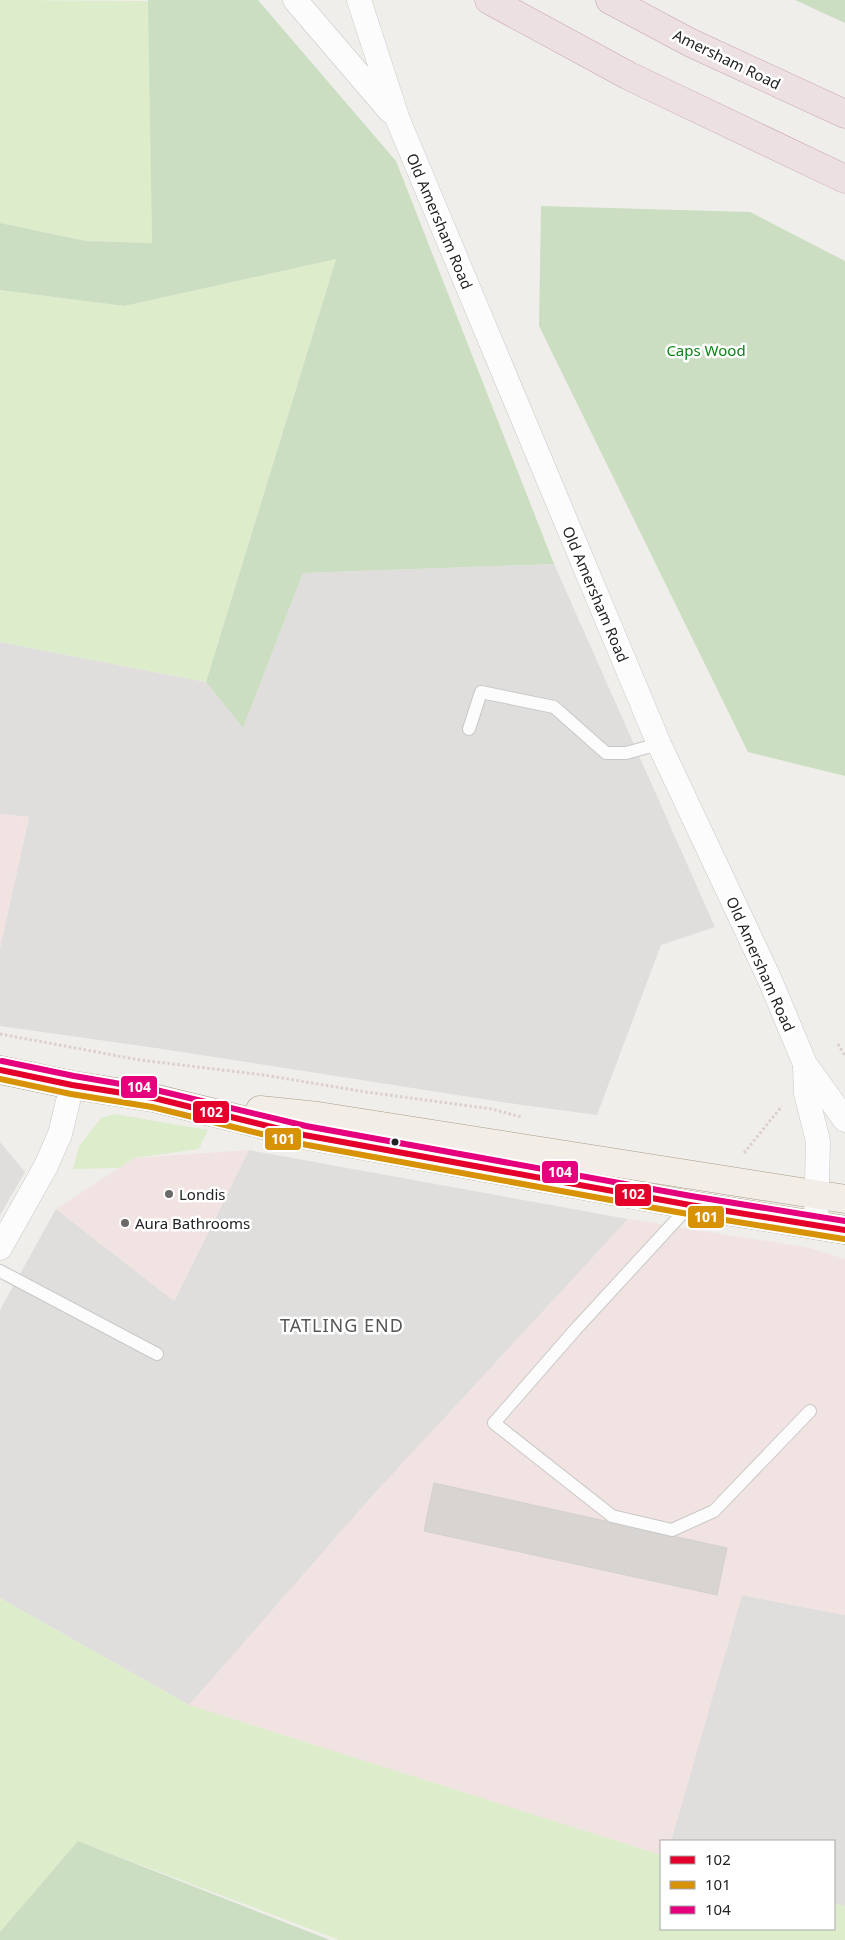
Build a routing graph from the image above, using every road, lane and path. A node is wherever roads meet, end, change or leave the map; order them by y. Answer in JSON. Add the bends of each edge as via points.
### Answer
{"nodes":[{"id":1,"x":295,"y":0,"type":"edge"},
{"id":2,"x":359,"y":0,"type":"edge"},
{"id":3,"x":489,"y":0,"type":"edge"},
{"id":4,"x":610,"y":0,"type":"edge"},
{"id":5,"x":845,"y":114,"type":"edge"},
{"id":6,"x":398,"y":120,"type":"junction"},
{"id":7,"x":845,"y":179,"type":"edge"},
{"id":8,"x":468,"y":729,"type":"dead end"},
{"id":9,"x":659,"y":744,"type":"junction"},
{"id":10,"x":0,"y":1034,"type":"edge"},
{"id":11,"x":838,"y":1044,"type":"dead end"},
{"id":12,"x":845,"y":1056,"type":"edge"},
{"id":13,"x":805,"y":1064,"type":"junction"},
{"id":14,"x":0,"y":1070,"type":"edge"},
{"id":15,"x":72,"y":1085,"type":"junction"},
{"id":16,"x":806,"y":1093,"type":"junction"},
{"id":17,"x":154,"y":1098,"type":"junction"},
{"id":18,"x":530,"y":1119,"type":"dead end"},
{"id":19,"x":845,"y":1120,"type":"edge"},
{"id":20,"x":738,"y":1161,"type":"dead end"},
{"id":21,"x":818,"y":1194,"type":"junction"},
{"id":22,"x":845,"y":1199,"type":"edge"},
{"id":23,"x":690,"y":1205,"type":"junction"},
{"id":24,"x":816,"y":1224,"type":"junction"},
{"id":25,"x":845,"y":1230,"type":"edge"},
{"id":26,"x":0,"y":1248,"type":"edge"},
{"id":27,"x":0,"y":1271,"type":"edge"},
{"id":28,"x":157,"y":1354,"type":"dead end"},
{"id":29,"x":810,"y":1410,"type":"dead end"}],
"edges":[{"from":1,"to":6,"type":"street","name":"Old Amersham Road"},
{"from":2,"to":6,"type":"street","name":"Old Amersham Road"},
{"from":3,"to":7,"type":"highway","via":[[629,76]]},
{"from":4,"to":5,"type":"highway","name":"Amersham Road","via":[[691,43]]},
{"from":6,"to":9,"type":"street","name":"Old Amersham Road"},
{"from":8,"to":9,"type":"lane","via":[[481,692],[554,707],[606,753],[626,753]]},
{"from":9,"to":13,"type":"street","name":"Old Amersham Road","via":[[770,980]]},
{"from":10,"to":18,"type":"path","via":[[140,1060],[492,1109]]},
{"from":11,"to":12,"type":"path"},
{"from":13,"to":16,"type":"street","name":"Old Amersham Road"},
{"from":13,"to":19,"type":"street","name":"Old Amersham Road"},
{"from":14,"to":15,"type":"main road"},
{"from":15,"to":17,"type":"main road"},
{"from":15,"to":26,"type":"street","via":[[60,1134],[46,1166]]},
{"from":16,"to":20,"type":"path","via":[[787,1101]]},
{"from":16,"to":21,"type":"street","name":"Old Amersham Road","via":[[818,1141]]},
{"from":17,"to":21,"type":"main road","via":[[318,1116]]},
{"from":17,"to":23,"type":"main road","via":[[304,1135]]},
{"from":21,"to":22,"type":"main road"},
{"from":21,"to":24,"type":"street","name":"Old Amersham Road"},
{"from":23,"to":24,"type":"main road"},
{"from":23,"to":29,"type":"lane","via":[[494,1423],[612,1516],[672,1530],[714,1510]]},
{"from":24,"to":25,"type":"main road"},
{"from":27,"to":28,"type":"lane"}]}
